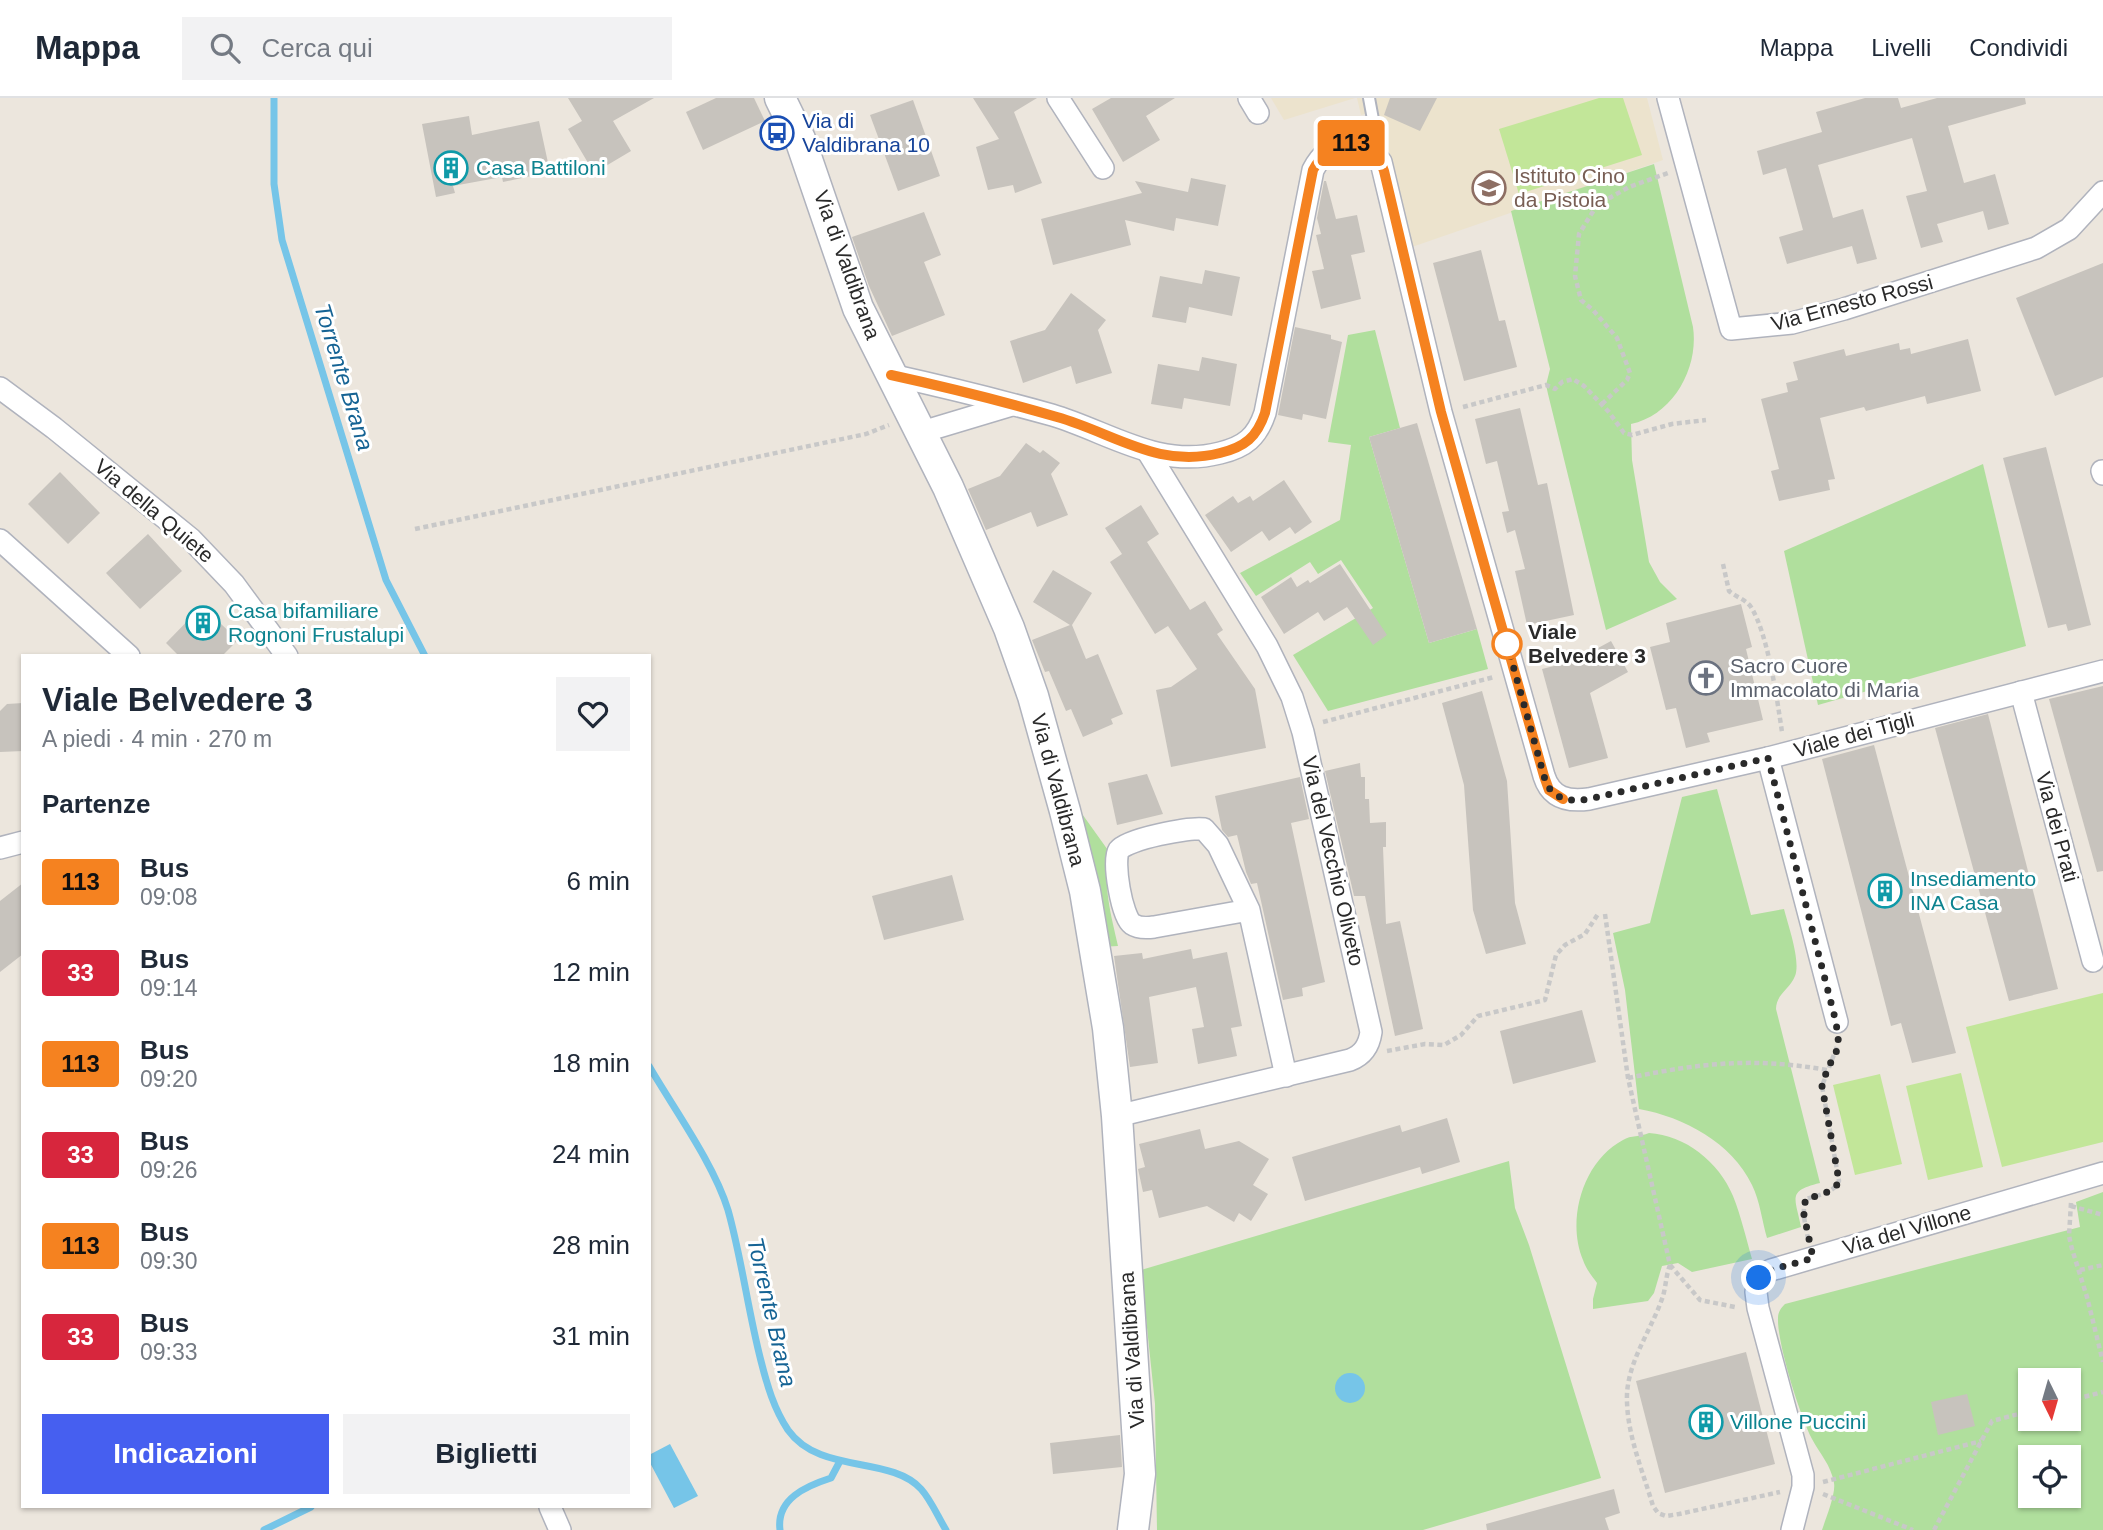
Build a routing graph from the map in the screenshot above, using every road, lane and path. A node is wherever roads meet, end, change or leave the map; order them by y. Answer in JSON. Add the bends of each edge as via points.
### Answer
{"nodes":[{"id":1,"x":780,"y":98,"type":"edge"},
{"id":2,"x":1058,"y":98,"type":"edge"},
{"id":3,"x":1369,"y":98,"type":"edge"},
{"id":4,"x":1668,"y":98,"type":"edge"},
{"id":5,"x":1381,"y":162,"type":"junction"},
{"id":6,"x":1103,"y":168,"type":"dead end"},
{"id":7,"x":1686,"y":168,"type":"junction"},
{"id":8,"x":2103,"y":192,"type":"edge"},
{"id":9,"x":891,"y":375,"type":"junction"},
{"id":10,"x":0,"y":388,"type":"edge"},
{"id":11,"x":1602,"y":404,"type":"junction"},
{"id":12,"x":1014,"y":405,"type":"junction"},
{"id":13,"x":1441,"y":412,"type":"junction"},
{"id":14,"x":1706,"y":420,"type":"dead end"},
{"id":15,"x":917,"y":424,"type":"junction"},
{"id":16,"x":1148,"y":452,"type":"junction"},
{"id":17,"x":415,"y":529,"type":"dead end"},
{"id":18,"x":0,"y":540,"type":"edge"},
{"id":19,"x":1723,"y":564,"type":"dead end"},
{"id":20,"x":127,"y":654,"type":"edge"},
{"id":21,"x":286,"y":654,"type":"edge"},
{"id":22,"x":1515,"y":671,"type":"junction"},
{"id":23,"x":2103,"y":671,"type":"edge"},
{"id":24,"x":2021,"y":692,"type":"junction"},
{"id":25,"x":1301,"y":727,"type":"junction"},
{"id":26,"x":1776,"y":755,"type":"junction"},
{"id":27,"x":21,"y":843,"type":"edge"},
{"id":28,"x":0,"y":848,"type":"edge"},
{"id":29,"x":1249,"y":910,"type":"junction"},
{"id":30,"x":1598,"y":914,"type":"dead end"},
{"id":31,"x":1605,"y":915,"type":"dead end"},
{"id":32,"x":2093,"y":961,"type":"dead end"},
{"id":33,"x":1836,"y":1022,"type":"joint"},
{"id":34,"x":1425,"y":1044,"type":"dead end"},
{"id":35,"x":1827,"y":1070,"type":"junction"},
{"id":36,"x":1286,"y":1076,"type":"junction"},
{"id":37,"x":1628,"y":1079,"type":"junction"},
{"id":38,"x":1117,"y":1116,"type":"junction"},
{"id":39,"x":2103,"y":1173,"type":"edge"},
{"id":40,"x":2074,"y":1181,"type":"junction"},
{"id":41,"x":2071,"y":1206,"type":"junction"},
{"id":42,"x":2103,"y":1215,"type":"edge"},
{"id":43,"x":1813,"y":1258,"type":"junction"},
{"id":44,"x":1670,"y":1265,"type":"junction"},
{"id":45,"x":2103,"y":1265,"type":"edge"},
{"id":46,"x":2080,"y":1270,"type":"junction"},
{"id":47,"x":1758,"y":1308,"type":"junction"},
{"id":48,"x":2103,"y":1362,"type":"edge"},
{"id":49,"x":2103,"y":1392,"type":"edge"},
{"id":50,"x":2081,"y":1398,"type":"edge"},
{"id":51,"x":2018,"y":1414,"type":"edge"},
{"id":52,"x":1981,"y":1441,"type":"junction"},
{"id":53,"x":1801,"y":1493,"type":"junction"},
{"id":54,"x":1836,"y":1499,"type":"dead end"},
{"id":55,"x":550,"y":1508,"type":"edge"},
{"id":56,"x":560,"y":1530,"type":"edge"},
{"id":57,"x":1133,"y":1530,"type":"edge"},
{"id":58,"x":1792,"y":1530,"type":"edge"},
{"id":59,"x":1913,"y":1530,"type":"edge"},
{"id":60,"x":1934,"y":1530,"type":"edge"}],
"edges":[{"from":1,"to":9,"type":"street","name":"Via di Valdibrana","via":[[804,149],[858,308]]},
{"from":2,"to":6,"type":"street"},
{"from":3,"to":5,"type":"lane"},
{"from":4,"to":7,"type":"street","name":"Via Ernesto Rossi"},
{"from":5,"to":13,"type":"street"},
{"from":5,"to":16,"type":"street","via":[[1367,148],[1343,144],[1330,149],[1313,170],[1268,403],[1255,436],[1230,451],[1198,458]]},
{"from":7,"to":8,"type":"street","name":"Via Ernesto Rossi","via":[[1731,329],[1792,323],[2035,248],[2069,229]]},
{"from":7,"to":11,"type":"path","via":[[1629,187],[1597,205],[1579,234],[1575,276],[1581,300],[1618,338],[1630,373]]},
{"from":9,"to":12,"type":"street"},
{"from":9,"to":15,"type":"street","name":"Via di Valdibrana"},
{"from":10,"to":21,"type":"street","name":"Via della Quiete","via":[[191,540],[234,584]]},
{"from":11,"to":13,"type":"path","via":[[1584,386],[1568,379],[1555,390],[1546,385]]},
{"from":11,"to":14,"type":"path","via":[[1618,427],[1632,435]]},
{"from":12,"to":15,"type":"street"},
{"from":12,"to":16,"type":"street"},
{"from":13,"to":22,"type":"street"},
{"from":15,"to":17,"type":"path"},
{"from":15,"to":38,"type":"street","name":"Via di Valdibrana","via":[[954,499],[1033,696],[1094,939]]},
{"from":16,"to":25,"type":"street","name":"Via del Vecchio Oliveto","via":[[1267,646]]},
{"from":18,"to":20,"type":"street"},
{"from":19,"to":26,"type":"path","via":[[1729,591],[1750,606],[1759,623],[1772,676]]},
{"from":22,"to":25,"type":"path"},
{"from":22,"to":26,"type":"street","name":"Viale dei Tigli","via":[[1546,783],[1563,799],[1589,799]]},
{"from":23,"to":24,"type":"street","name":"Viale dei Tigli"},
{"from":24,"to":26,"type":"street","name":"Viale dei Tigli"},
{"from":24,"to":32,"type":"street","name":"Via dei Prati"},
{"from":25,"to":36,"type":"street","name":"Via del Vecchio Oliveto","via":[[1371,1032],[1358,1057]]},
{"from":26,"to":33,"type":"street"},
{"from":27,"to":28,"type":"street"},
{"from":29,"to":29,"type":"street","via":[[1214,838],[1204,829],[1133,842],[1117,854],[1124,907],[1132,924],[1154,927]]},
{"from":29,"to":36,"type":"street"},
{"from":30,"to":34,"type":"path","via":[[1585,934],[1556,955],[1545,1000],[1478,1016],[1451,1042]]},
{"from":31,"to":37,"type":"path"},
{"from":33,"to":35,"type":"path","via":[[1839,1046]]},
{"from":35,"to":37,"type":"path","via":[[1742,1061]]},
{"from":35,"to":43,"type":"path","via":[[1822,1086],[1839,1181],[1831,1191],[1804,1202]]},
{"from":36,"to":38,"type":"street","name":"Via del Vecchio Oliveto"},
{"from":37,"to":44,"type":"path"},
{"from":38,"to":57,"type":"street","name":"Via di Valdibrana","via":[[1140,1474]]},
{"from":39,"to":40,"type":"street","name":"Via del Villone"},
{"from":40,"to":41,"type":"path"},
{"from":40,"to":43,"type":"street","name":"Via del Villone"},
{"from":41,"to":42,"type":"path"},
{"from":41,"to":46,"type":"path","via":[[2069,1236]]},
{"from":43,"to":47,"type":"street","name":"Via del Villone","via":[[1765,1273],[1757,1284]]},
{"from":44,"to":47,"type":"path","via":[[1700,1300]]},
{"from":44,"to":53,"type":"path","via":[[1627,1400],[1630,1427],[1653,1506],[1666,1516]]},
{"from":45,"to":46,"type":"path"},
{"from":46,"to":48,"type":"path"},
{"from":47,"to":53,"type":"street","name":"Via del Villone","via":[[1802,1466]]},
{"from":49,"to":50,"type":"path"},
{"from":51,"to":52,"type":"path","via":[[1993,1421]]},
{"from":52,"to":53,"type":"path"},
{"from":52,"to":60,"type":"path"},
{"from":53,"to":58,"type":"street"},
{"from":54,"to":59,"type":"path"},
{"from":55,"to":56,"type":"street"}]}
